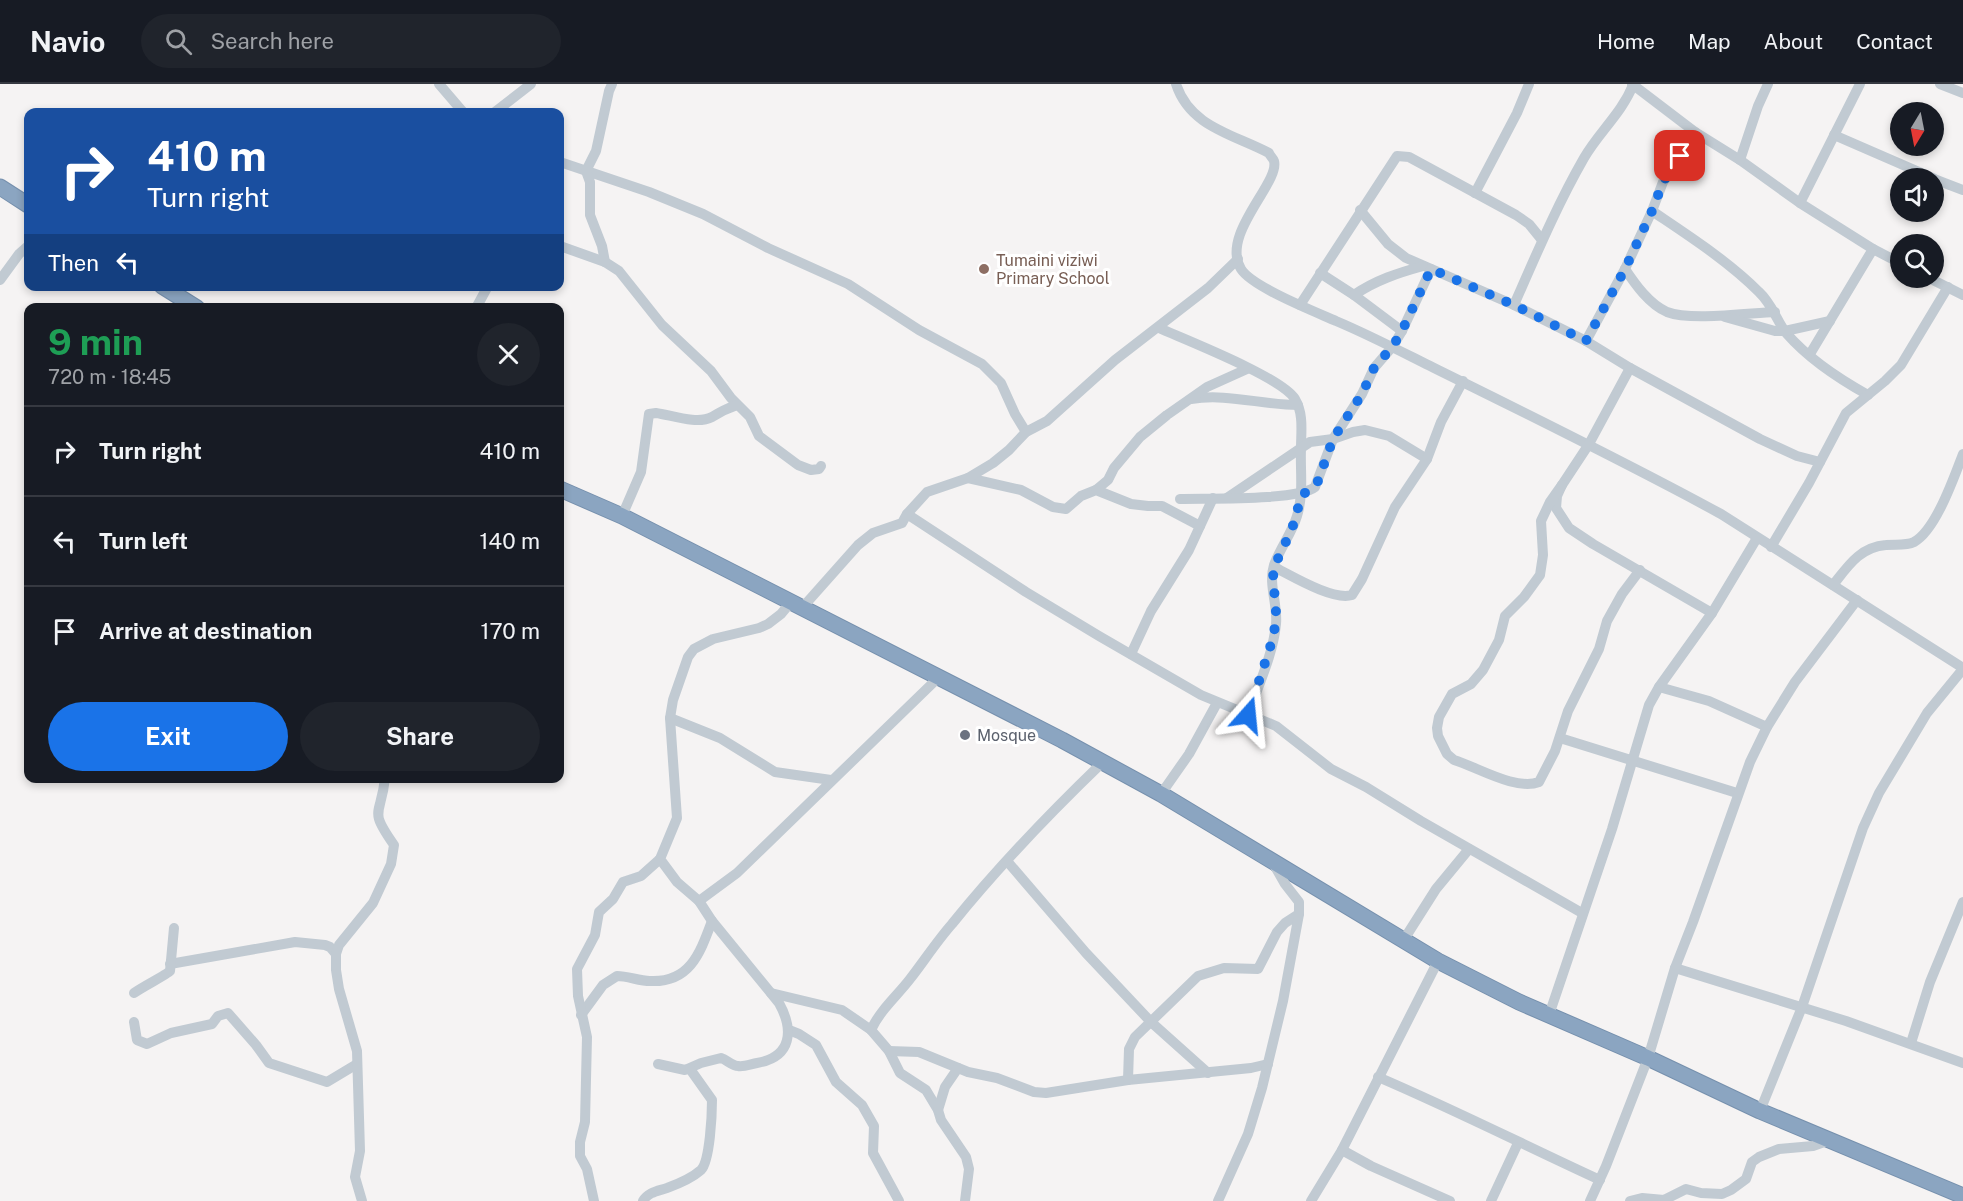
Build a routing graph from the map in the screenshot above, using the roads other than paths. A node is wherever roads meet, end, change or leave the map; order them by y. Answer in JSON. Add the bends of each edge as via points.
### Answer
{"nodes":[{"id":1,"x":439,"y":84,"type":"edge"},
{"id":2,"x":531,"y":84,"type":"edge"},
{"id":3,"x":612,"y":84,"type":"edge"},
{"id":4,"x":1176,"y":84,"type":"edge"},
{"id":5,"x":1529,"y":84,"type":"edge"},
{"id":6,"x":1633,"y":84,"type":"edge"},
{"id":7,"x":1768,"y":84,"type":"edge"},
{"id":8,"x":1860,"y":84,"type":"edge"},
{"id":9,"x":1940,"y":84,"type":"edge"},
{"id":10,"x":517,"y":90,"type":"edge"},
{"id":11,"x":1963,"y":93,"type":"edge"},
{"id":12,"x":460,"y":108,"type":"edge"},
{"id":13,"x":499,"y":108,"type":"edge"},
{"id":14,"x":1695,"y":132,"type":"junction"},
{"id":15,"x":1834,"y":135,"type":"junction"},
{"id":16,"x":1740,"y":160,"type":"junction"},
{"id":17,"x":564,"y":163,"type":"edge"},
{"id":18,"x":1908,"y":168,"type":"edge"},
{"id":19,"x":586,"y":171,"type":"junction"},
{"id":20,"x":1944,"y":183,"type":"edge"},
{"id":21,"x":0,"y":187,"type":"edge"},
{"id":22,"x":1963,"y":190,"type":"edge"},
{"id":23,"x":1475,"y":193,"type":"junction"},
{"id":24,"x":24,"y":202,"type":"edge"},
{"id":25,"x":1800,"y":203,"type":"junction"},
{"id":26,"x":1360,"y":210,"type":"junction"},
{"id":27,"x":1652,"y":211,"type":"junction"},
{"id":28,"x":1542,"y":240,"type":"junction"},
{"id":29,"x":564,"y":247,"type":"edge"},
{"id":30,"x":1873,"y":249,"type":"junction"},
{"id":31,"x":24,"y":250,"type":"edge"},
{"id":32,"x":1890,"y":258,"type":"edge"},
{"id":33,"x":1238,"y":259,"type":"junction"},
{"id":34,"x":605,"y":262,"type":"junction"},
{"id":35,"x":1427,"y":268,"type":"junction"},
{"id":36,"x":1625,"y":269,"type":"junction"},
{"id":37,"x":1320,"y":273,"type":"junction"},
{"id":38,"x":0,"y":280,"type":"edge"},
{"id":39,"x":1944,"y":285,"type":"edge"},
{"id":40,"x":1948,"y":287,"type":"junction"},
{"id":41,"x":170,"y":291,"type":"edge"},
{"id":42,"x":1354,"y":294,"type":"junction"},
{"id":43,"x":1963,"y":295,"type":"edge"},
{"id":44,"x":189,"y":303,"type":"edge"},
{"id":45,"x":1300,"y":305,"type":"junction"},
{"id":46,"x":1514,"y":305,"type":"junction"},
{"id":47,"x":1775,"y":312,"type":"junction"},
{"id":48,"x":1719,"y":315,"type":"junction"},
{"id":49,"x":1830,"y":321,"type":"junction"},
{"id":50,"x":1159,"y":328,"type":"junction"},
{"id":51,"x":1402,"y":331,"type":"junction"},
{"id":52,"x":1785,"y":332,"type":"junction"},
{"id":53,"x":1586,"y":341,"type":"junction"},
{"id":54,"x":1393,"y":346,"type":"junction"},
{"id":55,"x":1810,"y":354,"type":"junction"},
{"id":56,"x":1630,"y":368,"type":"junction"},
{"id":57,"x":1247,"y":369,"type":"junction"},
{"id":58,"x":1463,"y":381,"type":"junction"},
{"id":59,"x":1868,"y":396,"type":"junction"},
{"id":60,"x":1190,"y":399,"type":"junction"},
{"id":61,"x":737,"y":405,"type":"junction"},
{"id":62,"x":1298,"y":405,"type":"junction"},
{"id":63,"x":1302,"y":425,"type":"junction"},
{"id":64,"x":1026,"y":432,"type":"junction"},
{"id":65,"x":1328,"y":440,"type":"junction"},
{"id":66,"x":1589,"y":444,"type":"junction"},
{"id":67,"x":1301,"y":448,"type":"junction"},
{"id":68,"x":1963,"y":454,"type":"edge"},
{"id":69,"x":1427,"y":459,"type":"junction"},
{"id":70,"x":1820,"y":462,"type":"junction"},
{"id":71,"x":821,"y":466,"type":"dead end"},
{"id":72,"x":968,"y":478,"type":"junction"},
{"id":73,"x":1957,"y":484,"type":"edge"},
{"id":74,"x":1562,"y":485,"type":"junction"},
{"id":75,"x":1096,"y":490,"type":"junction"},
{"id":76,"x":564,"y":491,"type":"edge"},
{"id":77,"x":1302,"y":494,"type":"junction"},
{"id":78,"x":1213,"y":498,"type":"junction"},
{"id":79,"x":1226,"y":498,"type":"junction"},
{"id":80,"x":1180,"y":499,"type":"dead end"},
{"id":81,"x":908,"y":514,"type":"junction"},
{"id":82,"x":622,"y":516,"type":"junction"},
{"id":83,"x":1200,"y":526,"type":"junction"},
{"id":84,"x":1757,"y":538,"type":"junction"},
{"id":85,"x":1771,"y":548,"type":"junction"},
{"id":86,"x":1274,"y":567,"type":"junction"},
{"id":87,"x":1640,"y":570,"type":"junction"},
{"id":88,"x":1833,"y":585,"type":"junction"},
{"id":89,"x":1857,"y":600,"type":"junction"},
{"id":90,"x":797,"y":605,"type":"junction"},
{"id":91,"x":1712,"y":613,"type":"junction"},
{"id":92,"x":1131,"y":654,"type":"junction"},
{"id":93,"x":1963,"y":669,"type":"edge"},
{"id":94,"x":939,"y":677,"type":"junction"},
{"id":95,"x":1659,"y":687,"type":"junction"},
{"id":96,"x":1217,"y":703,"type":"junction"},
{"id":97,"x":1248,"y":715,"type":"junction"},
{"id":98,"x":670,"y":718,"type":"junction"},
{"id":99,"x":1767,"y":726,"type":"junction"},
{"id":100,"x":1560,"y":738,"type":"junction"},
{"id":101,"x":1633,"y":760,"type":"junction"},
{"id":102,"x":1103,"y":762,"type":"junction"},
{"id":103,"x":831,"y":780,"type":"junction"},
{"id":104,"x":384,"y":783,"type":"edge"},
{"id":105,"x":1737,"y":793,"type":"junction"},
{"id":106,"x":1161,"y":794,"type":"junction"},
{"id":107,"x":1469,"y":849,"type":"junction"},
{"id":108,"x":660,"y":859,"type":"junction"},
{"id":109,"x":1271,"y":860,"type":"junction"},
{"id":110,"x":1007,"y":861,"type":"junction"},
{"id":111,"x":699,"y":901,"type":"junction"},
{"id":112,"x":1963,"y":902,"type":"edge"},
{"id":113,"x":1582,"y":913,"type":"junction"},
{"id":114,"x":1299,"y":914,"type":"junction"},
{"id":115,"x":712,"y":921,"type":"junction"},
{"id":116,"x":174,"y":928,"type":"dead end"},
{"id":117,"x":1403,"y":941,"type":"junction"},
{"id":118,"x":336,"y":954,"type":"junction"},
{"id":119,"x":1438,"y":961,"type":"junction"},
{"id":120,"x":170,"y":964,"type":"junction"},
{"id":121,"x":1675,"y":968,"type":"junction"},
{"id":122,"x":134,"y":993,"type":"dead end"},
{"id":123,"x":771,"y":993,"type":"junction"},
{"id":124,"x":1802,"y":1007,"type":"junction"},
{"id":125,"x":581,"y":1015,"type":"junction"},
{"id":126,"x":1549,"y":1015,"type":"junction"},
{"id":127,"x":134,"y":1022,"type":"dead end"},
{"id":128,"x":1151,"y":1022,"type":"junction"},
{"id":129,"x":789,"y":1030,"type":"junction"},
{"id":130,"x":871,"y":1030,"type":"junction"},
{"id":131,"x":1911,"y":1043,"type":"junction"},
{"id":132,"x":889,"y":1051,"type":"junction"},
{"id":133,"x":1648,"y":1058,"type":"junction"},
{"id":134,"x":1963,"y":1063,"type":"edge"},
{"id":135,"x":357,"y":1064,"type":"junction"},
{"id":136,"x":658,"y":1064,"type":"dead end"},
{"id":137,"x":1268,"y":1064,"type":"junction"},
{"id":138,"x":958,"y":1068,"type":"junction"},
{"id":139,"x":690,"y":1069,"type":"junction"},
{"id":140,"x":1208,"y":1073,"type":"junction"},
{"id":141,"x":1378,"y":1077,"type":"junction"},
{"id":142,"x":1128,"y":1080,"type":"junction"},
{"id":143,"x":938,"y":1110,"type":"junction"},
{"id":144,"x":1760,"y":1111,"type":"junction"},
{"id":145,"x":1830,"y":1140,"type":"junction"},
{"id":146,"x":1518,"y":1143,"type":"junction"},
{"id":147,"x":1342,"y":1150,"type":"junction"},
{"id":148,"x":1600,"y":1180,"type":"junction"},
{"id":149,"x":1945,"y":1196,"type":"edge"},
{"id":150,"x":1963,"y":1196,"type":"edge"},
{"id":151,"x":362,"y":1201,"type":"edge"},
{"id":152,"x":594,"y":1201,"type":"edge"},
{"id":153,"x":642,"y":1201,"type":"edge"},
{"id":154,"x":899,"y":1201,"type":"edge"},
{"id":155,"x":965,"y":1201,"type":"edge"},
{"id":156,"x":1218,"y":1201,"type":"edge"},
{"id":157,"x":1311,"y":1201,"type":"edge"},
{"id":158,"x":1450,"y":1201,"type":"edge"},
{"id":159,"x":1491,"y":1201,"type":"edge"},
{"id":160,"x":1590,"y":1201,"type":"edge"},
{"id":161,"x":1630,"y":1201,"type":"edge"}],
"edges":[{"from":1,"to":12,"type":"street"},
{"from":2,"to":10,"type":"street"},
{"from":3,"to":19,"type":"street","via":[[596,151]]},
{"from":4,"to":33,"type":"street","via":[[1186,104],[1204,122],[1269,153],[1274,161],[1267,183],[1241,230]]},
{"from":5,"to":23,"type":"street"},
{"from":6,"to":14,"type":"street"},
{"from":6,"to":28,"type":"street","via":[[1622,108],[1591,146]]},
{"from":7,"to":16,"type":"street"},
{"from":8,"to":15,"type":"street"},
{"from":9,"to":11,"type":"street"},
{"from":10,"to":13,"type":"street"},
{"from":14,"to":16,"type":"street"},
{"from":14,"to":27,"type":"street","via":[[1668,172]]},
{"from":15,"to":18,"type":"street"},
{"from":15,"to":25,"type":"street"},
{"from":16,"to":25,"type":"street"},
{"from":17,"to":19,"type":"street"},
{"from":19,"to":34,"type":"street","via":[[590,215]]},
{"from":19,"to":64,"type":"street","via":[[703,214],[848,284],[919,330],[982,364],[1006,389]]},
{"from":20,"to":22,"type":"street"},
{"from":21,"to":24,"type":"highway"},
{"from":23,"to":26,"type":"street","via":[[1409,157],[1397,156]]},
{"from":23,"to":28,"type":"street","via":[[1529,224]]},
{"from":25,"to":30,"type":"street"},
{"from":26,"to":35,"type":"street","via":[[1388,244]]},
{"from":26,"to":37,"type":"street"},
{"from":27,"to":36,"type":"street"},
{"from":27,"to":47,"type":"street","via":[[1747,281]]},
{"from":28,"to":46,"type":"street"},
{"from":29,"to":34,"type":"street"},
{"from":30,"to":32,"type":"street"},
{"from":30,"to":49,"type":"street"},
{"from":31,"to":38,"type":"street"},
{"from":33,"to":45,"type":"street","via":[[1251,279]]},
{"from":33,"to":50,"type":"street"},
{"from":34,"to":61,"type":"street","via":[[626,278],[662,326],[711,371]]},
{"from":35,"to":42,"type":"street","via":[[1388,277]]},
{"from":35,"to":46,"type":"street"},
{"from":35,"to":51,"type":"street"},
{"from":36,"to":48,"type":"street","via":[[1642,292],[1666,312]]},
{"from":36,"to":53,"type":"street"},
{"from":37,"to":42,"type":"street"},
{"from":37,"to":45,"type":"street"},
{"from":39,"to":40,"type":"street"},
{"from":40,"to":43,"type":"street"},
{"from":40,"to":59,"type":"street","via":[[1901,364]]},
{"from":41,"to":44,"type":"highway"},
{"from":42,"to":51,"type":"street"},
{"from":45,"to":54,"type":"street"},
{"from":46,"to":53,"type":"street"},
{"from":47,"to":48,"type":"street"},
{"from":47,"to":52,"type":"street"},
{"from":48,"to":52,"type":"street"},
{"from":49,"to":52,"type":"street"},
{"from":49,"to":55,"type":"street"},
{"from":50,"to":57,"type":"street"},
{"from":50,"to":64,"type":"street","via":[[1115,360],[1047,421]]},
{"from":51,"to":54,"type":"street"},
{"from":52,"to":55,"type":"street"},
{"from":53,"to":56,"type":"street"},
{"from":54,"to":58,"type":"street"},
{"from":54,"to":65,"type":"street","via":[[1374,368],[1362,394]]},
{"from":55,"to":59,"type":"street"},
{"from":56,"to":66,"type":"street"},
{"from":56,"to":70,"type":"street","via":[[1761,439]]},
{"from":57,"to":60,"type":"street"},
{"from":57,"to":62,"type":"street","via":[[1278,384]]},
{"from":58,"to":66,"type":"street"},
{"from":58,"to":69,"type":"street"},
{"from":59,"to":70,"type":"street","via":[[1846,413]]},
{"from":60,"to":62,"type":"street","via":[[1238,398]]},
{"from":60,"to":75,"type":"street","via":[[1140,437]]},
{"from":61,"to":71,"type":"street","via":[[771,446],[805,468],[815,470]]},
{"from":61,"to":82,"type":"street","via":[[699,420],[649,414],[641,472]]},
{"from":62,"to":63,"type":"street"},
{"from":63,"to":65,"type":"street","via":[[1316,437]]},
{"from":63,"to":67,"type":"street"},
{"from":64,"to":72,"type":"street","via":[[993,463]]},
{"from":65,"to":67,"type":"street","via":[[1310,442]]},
{"from":65,"to":69,"type":"street","via":[[1365,430],[1377,432]]},
{"from":65,"to":77,"type":"street","via":[[1315,487]]},
{"from":66,"to":74,"type":"street"},
{"from":66,"to":84,"type":"street","via":[[1721,514]]},
{"from":67,"to":77,"type":"street"},
{"from":67,"to":79,"type":"street"},
{"from":68,"to":73,"type":"street"},
{"from":69,"to":86,"type":"street","via":[[1395,507],[1352,595],[1341,596],[1313,586]]},
{"from":70,"to":85,"type":"street"},
{"from":72,"to":75,"type":"street","via":[[1021,490],[1053,507],[1066,509]]},
{"from":72,"to":81,"type":"street","via":[[927,492]]},
{"from":73,"to":88,"type":"street","via":[[1918,539],[1908,544],[1880,545],[1860,553]]},
{"from":74,"to":87,"type":"street","via":[[1556,508],[1569,528]]},
{"from":74,"to":100,"type":"street","via":[[1543,516],[1539,575],[1505,616],[1499,640],[1483,670],[1471,684],[1452,694],[1437,728],[1441,743],[1454,760],[1526,785],[1543,778]]},
{"from":75,"to":83,"type":"street","via":[[1131,504],[1162,506]]},
{"from":76,"to":82,"type":"highway"},
{"from":77,"to":79,"type":"street"},
{"from":77,"to":86,"type":"street","via":[[1292,529]]},
{"from":78,"to":79,"type":"street"},
{"from":78,"to":80,"type":"street"},
{"from":78,"to":83,"type":"street"},
{"from":81,"to":90,"type":"street","via":[[902,523],[873,533],[858,545]]},
{"from":81,"to":92,"type":"street","via":[[1026,592]]},
{"from":82,"to":90,"type":"highway"},
{"from":83,"to":92,"type":"street"},
{"from":84,"to":85,"type":"street"},
{"from":84,"to":91,"type":"street"},
{"from":85,"to":88,"type":"street"},
{"from":86,"to":97,"type":"street","via":[[1274,635]]},
{"from":87,"to":91,"type":"street"},
{"from":87,"to":100,"type":"street","via":[[1607,621]]},
{"from":88,"to":89,"type":"street"},
{"from":89,"to":93,"type":"street"},
{"from":89,"to":99,"type":"street"},
{"from":90,"to":94,"type":"highway"},
{"from":90,"to":98,"type":"street","via":[[768,624],[713,639],[694,649],[684,667]]},
{"from":91,"to":95,"type":"street"},
{"from":92,"to":96,"type":"street"},
{"from":93,"to":124,"type":"street","via":[[1927,713],[1879,793],[1863,828]]},
{"from":94,"to":102,"type":"highway"},
{"from":94,"to":103,"type":"street"},
{"from":95,"to":99,"type":"street","via":[[1702,698]]},
{"from":95,"to":101,"type":"street","via":[[1644,720]]},
{"from":96,"to":97,"type":"street"},
{"from":96,"to":106,"type":"street"},
{"from":97,"to":107,"type":"street","via":[[1276,726],[1318,761]]},
{"from":98,"to":103,"type":"street","via":[[720,738],[776,772]]},
{"from":98,"to":108,"type":"street","via":[[677,818]]},
{"from":99,"to":105,"type":"street"},
{"from":100,"to":101,"type":"street"},
{"from":101,"to":105,"type":"street"},
{"from":101,"to":113,"type":"street"},
{"from":102,"to":106,"type":"highway"},
{"from":102,"to":110,"type":"street"},
{"from":103,"to":111,"type":"street","via":[[736,873]]},
{"from":104,"to":118,"type":"street","via":[[376,813],[394,845],[391,864],[374,903]]},
{"from":105,"to":121,"type":"street"},
{"from":106,"to":109,"type":"highway"},
{"from":107,"to":113,"type":"street"},
{"from":107,"to":117,"type":"street","via":[[1436,889]]},
{"from":108,"to":111,"type":"street","via":[[677,882]]},
{"from":108,"to":125,"type":"street","via":[[641,876],[623,882],[614,899],[599,912],[593,941],[578,965]]},
{"from":109,"to":114,"type":"street","via":[[1299,902]]},
{"from":109,"to":117,"type":"highway"},
{"from":110,"to":128,"type":"street"},
{"from":110,"to":130,"type":"street","via":[[951,924]]},
{"from":111,"to":115,"type":"street"},
{"from":112,"to":131,"type":"street","via":[[1930,982]]},
{"from":113,"to":126,"type":"street"},
{"from":114,"to":128,"type":"street","via":[[1277,932],[1258,969],[1224,968],[1198,976]]},
{"from":114,"to":137,"type":"street"},
{"from":115,"to":123,"type":"street"},
{"from":115,"to":125,"type":"street","via":[[684,974],[663,981],[617,976],[603,985]]},
{"from":116,"to":120,"type":"street"},
{"from":117,"to":119,"type":"highway"},
{"from":118,"to":120,"type":"street","via":[[325,945],[295,942]]},
{"from":118,"to":135,"type":"street","via":[[336,977],[355,1041]]},
{"from":119,"to":126,"type":"highway"},
{"from":119,"to":141,"type":"street"},
{"from":120,"to":122,"type":"street","via":[[168,974]]},
{"from":121,"to":124,"type":"street"},
{"from":121,"to":133,"type":"street"},
{"from":123,"to":129,"type":"street"},
{"from":123,"to":130,"type":"street","via":[[842,1010]]},
{"from":124,"to":131,"type":"street"},
{"from":124,"to":144,"type":"street"},
{"from":125,"to":152,"type":"street","via":[[587,1037],[585,1122],[580,1155]]},
{"from":126,"to":133,"type":"highway"},
{"from":127,"to":135,"type":"street","via":[[136,1040],[147,1044],[171,1032],[212,1024],[218,1016],[228,1013],[272,1065],[327,1082]]},
{"from":128,"to":140,"type":"street"},
{"from":128,"to":142,"type":"street","via":[[1129,1049]]},
{"from":129,"to":139,"type":"street","via":[[783,1050],[765,1062],[737,1066],[715,1059]]},
{"from":129,"to":154,"type":"street","via":[[816,1045],[836,1082],[862,1105],[874,1126],[873,1153]]},
{"from":130,"to":132,"type":"street"},
{"from":131,"to":134,"type":"street"},
{"from":132,"to":138,"type":"street","via":[[919,1052]]},
{"from":132,"to":143,"type":"street","via":[[900,1073],[926,1090]]},
{"from":133,"to":144,"type":"highway"},
{"from":133,"to":148,"type":"street"},
{"from":135,"to":151,"type":"street","via":[[360,1151],[355,1177]]},
{"from":136,"to":139,"type":"street"},
{"from":137,"to":140,"type":"street"},
{"from":137,"to":156,"type":"street","via":[[1248,1134]]},
{"from":138,"to":142,"type":"street","via":[[1046,1093]]},
{"from":138,"to":143,"type":"street","via":[[945,1087]]},
{"from":139,"to":153,"type":"street","via":[[712,1100],[711,1136],[705,1162],[701,1170]]},
{"from":140,"to":142,"type":"street"},
{"from":141,"to":146,"type":"street"},
{"from":141,"to":147,"type":"street"},
{"from":143,"to":155,"type":"street","via":[[968,1163]]},
{"from":144,"to":145,"type":"highway"},
{"from":145,"to":149,"type":"highway"},
{"from":145,"to":161,"type":"street","via":[[1779,1149],[1759,1157],[1752,1162],[1746,1179],[1722,1194],[1686,1190],[1664,1200]]},
{"from":146,"to":148,"type":"street"},
{"from":146,"to":159,"type":"street"},
{"from":147,"to":157,"type":"street"},
{"from":147,"to":158,"type":"street"},
{"from":148,"to":160,"type":"street"},
{"from":149,"to":150,"type":"highway"}]}
